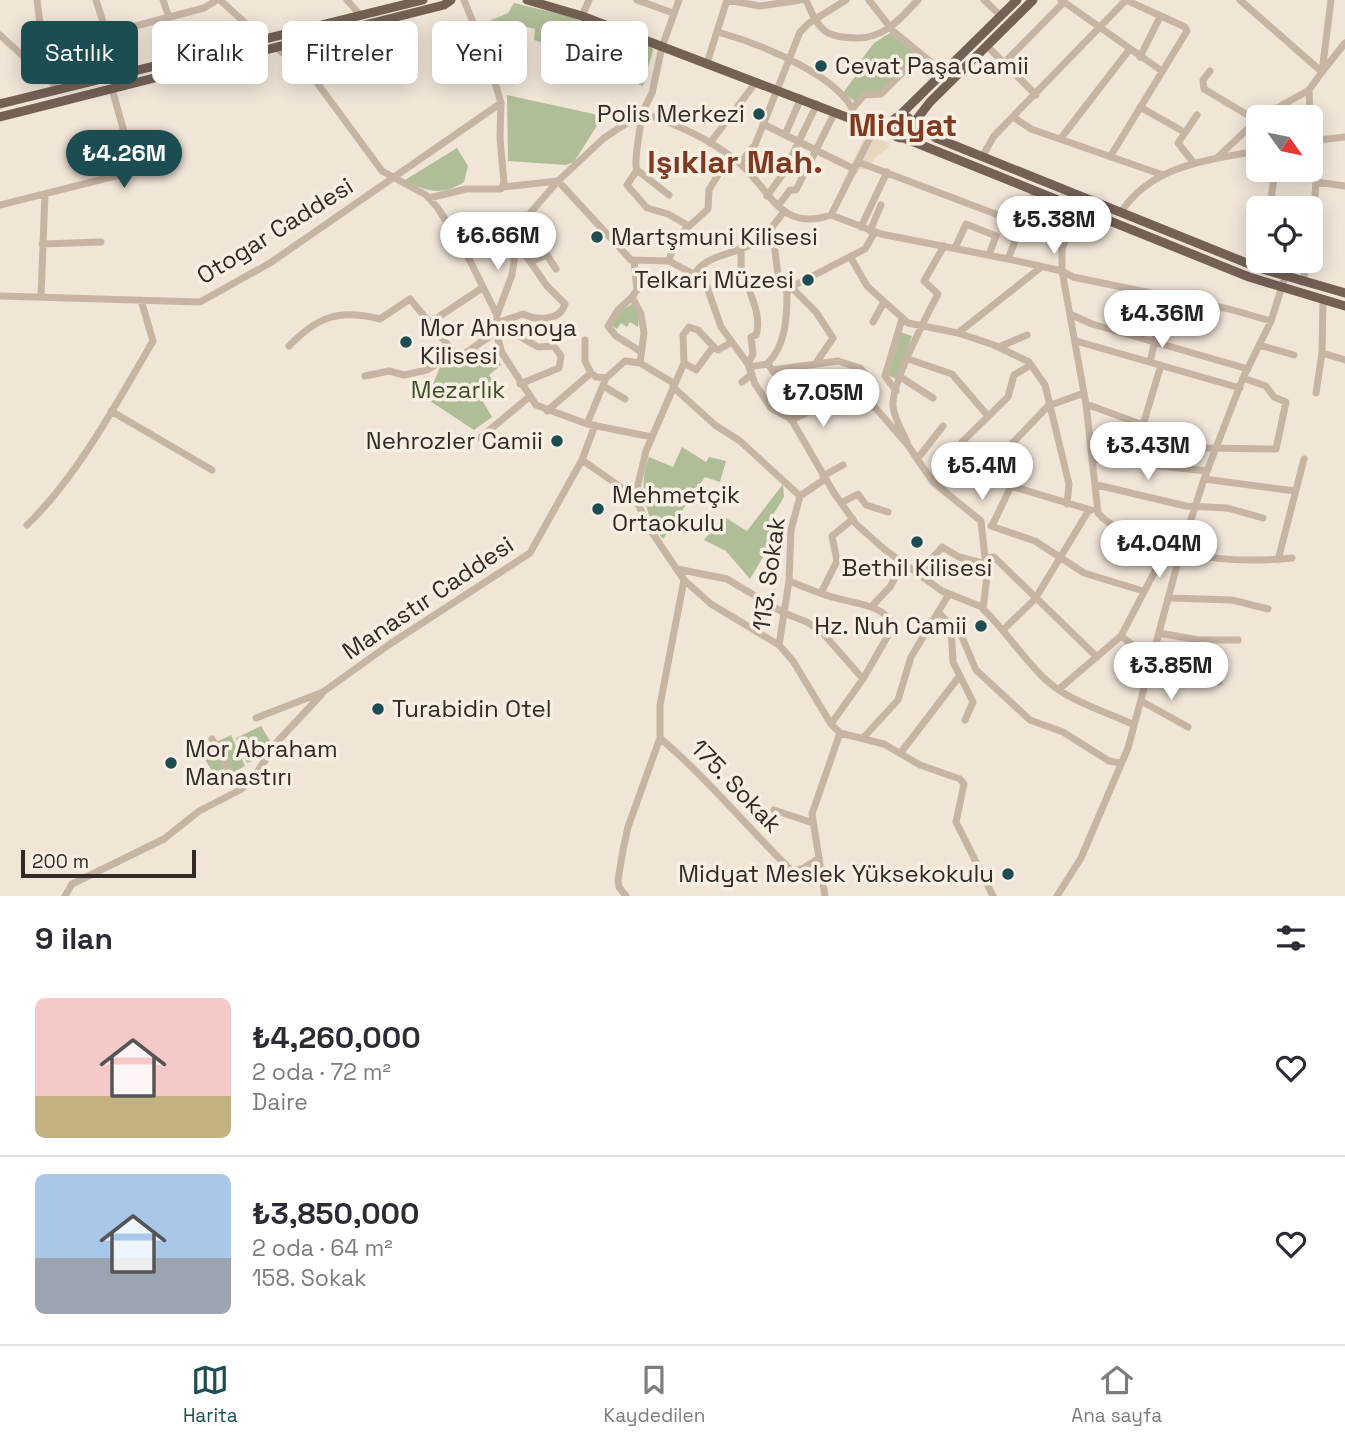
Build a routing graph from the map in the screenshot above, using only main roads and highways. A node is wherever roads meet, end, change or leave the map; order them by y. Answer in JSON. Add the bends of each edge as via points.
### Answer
{"nodes":[{"id":1,"x":423,"y":0,"type":"edge"},
{"id":2,"x":451,"y":0,"type":"edge"},
{"id":3,"x":527,"y":0,"type":"edge"},
{"id":4,"x":1017,"y":0,"type":"edge"},
{"id":5,"x":1032,"y":0,"type":"edge"},
{"id":6,"x":403,"y":2,"type":"edge"},
{"id":7,"x":0,"y":104,"type":"edge"},
{"id":8,"x":921,"y":114,"type":"junction"},
{"id":9,"x":0,"y":117,"type":"edge"},
{"id":10,"x":897,"y":118,"type":"junction"},
{"id":11,"x":913,"y":124,"type":"junction"},
{"id":12,"x":875,"y":128,"type":"junction"},
{"id":13,"x":923,"y":131,"type":"junction"},
{"id":14,"x":893,"y":133,"type":"junction"},
{"id":15,"x":904,"y":138,"type":"junction"},
{"id":16,"x":1246,"y":259,"type":"edge"},
{"id":17,"x":1277,"y":273,"type":"edge"},
{"id":18,"x":1345,"y":293,"type":"edge"},
{"id":19,"x":1345,"y":306,"type":"edge"}],
"edges":[{"from":1,"to":6,"type":"main road"},
{"from":2,"to":9,"type":"main road"},
{"from":3,"to":12,"type":"main road","via":[[582,16]]},
{"from":4,"to":10,"type":"main road"},
{"from":5,"to":8,"type":"main road"},
{"from":6,"to":7,"type":"main road"},
{"from":8,"to":11,"type":"main road"},
{"from":8,"to":13,"type":"main road"},
{"from":10,"to":11,"type":"main road","via":[[905,117]]},
{"from":10,"to":12,"type":"main road"},
{"from":10,"to":14,"type":"main road"},
{"from":11,"to":13,"type":"main road"},
{"from":11,"to":15,"type":"main road"},
{"from":12,"to":14,"type":"main road"},
{"from":13,"to":16,"type":"main road"},
{"from":14,"to":15,"type":"main road"},
{"from":15,"to":19,"type":"main road","via":[[1256,279]]},
{"from":17,"to":18,"type":"main road"}]}
